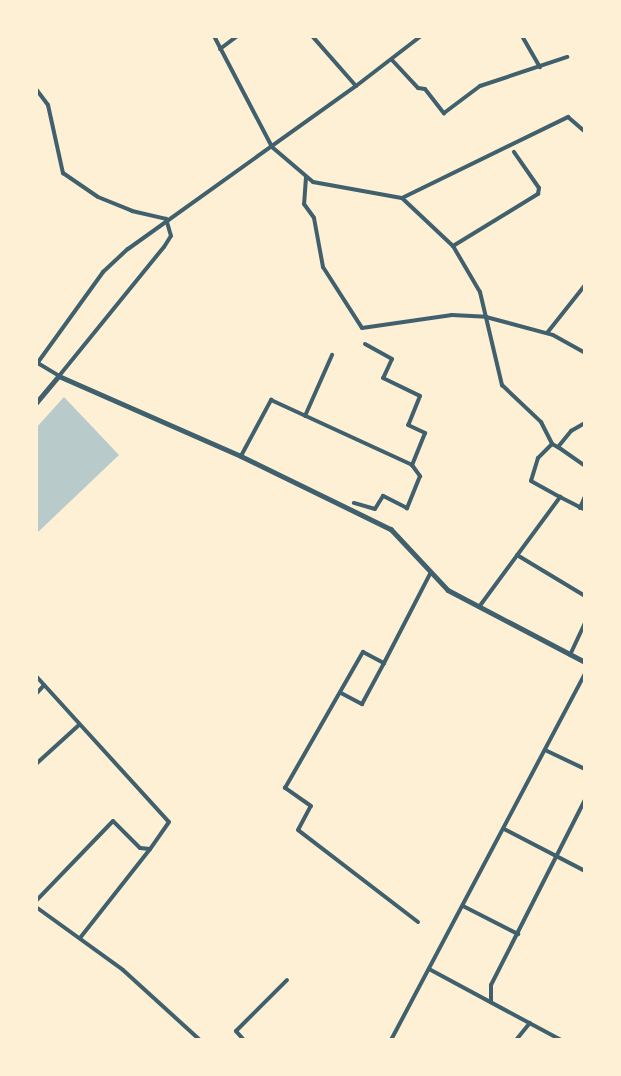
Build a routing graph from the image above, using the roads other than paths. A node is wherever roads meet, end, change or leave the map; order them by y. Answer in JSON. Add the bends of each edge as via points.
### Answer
{"nodes":[{"id":1,"x":214,"y":36,"type":"edge"},
{"id":2,"x":237,"y":36,"type":"edge"},
{"id":3,"x":312,"y":36,"type":"edge"},
{"id":4,"x":421,"y":36,"type":"edge"},
{"id":5,"x":522,"y":36,"type":"edge"},
{"id":6,"x":220,"y":50,"type":"junction"},
{"id":7,"x":567,"y":57,"type":"dead end"},
{"id":8,"x":392,"y":60,"type":"junction"},
{"id":9,"x":540,"y":67,"type":"junction"},
{"id":10,"x":356,"y":86,"type":"junction"},
{"id":11,"x":36,"y":89,"type":"edge"},
{"id":12,"x":585,"y":132,"type":"edge"},
{"id":13,"x":272,"y":147,"type":"junction"},
{"id":14,"x":514,"y":152,"type":"dead end"},
{"id":15,"x":307,"y":176,"type":"junction"},
{"id":16,"x":402,"y":198,"type":"junction"},
{"id":17,"x":166,"y":219,"type":"junction"},
{"id":18,"x":453,"y":246,"type":"junction"},
{"id":19,"x":585,"y":285,"type":"edge"},
{"id":20,"x":486,"y":317,"type":"junction"},
{"id":21,"x":546,"y":333,"type":"junction"},
{"id":22,"x":365,"y":344,"type":"dead end"},
{"id":23,"x":585,"y":353,"type":"edge"},
{"id":24,"x":332,"y":355,"type":"dead end"},
{"id":25,"x":36,"y":363,"type":"edge"},
{"id":26,"x":59,"y":376,"type":"junction"},
{"id":27,"x":36,"y":403,"type":"edge"},
{"id":28,"x":305,"y":416,"type":"junction"},
{"id":29,"x":585,"y":423,"type":"edge"},
{"id":30,"x":552,"y":444,"type":"junction"},
{"id":31,"x":558,"y":447,"type":"junction"},
{"id":32,"x":241,"y":456,"type":"junction"},
{"id":33,"x":412,"y":465,"type":"junction"},
{"id":34,"x":585,"y":466,"type":"edge"},
{"id":35,"x":585,"y":496,"type":"edge"},
{"id":36,"x":560,"y":497,"type":"junction"},
{"id":37,"x":354,"y":503,"type":"dead end"},
{"id":38,"x":580,"y":508,"type":"junction"},
{"id":39,"x":585,"y":510,"type":"edge"},
{"id":40,"x":517,"y":555,"type":"junction"},
{"id":41,"x":431,"y":572,"type":"junction"},
{"id":42,"x":585,"y":596,"type":"edge"},
{"id":43,"x":478,"y":607,"type":"junction"},
{"id":44,"x":585,"y":623,"type":"edge"},
{"id":45,"x":570,"y":655,"type":"junction"},
{"id":46,"x":585,"y":662,"type":"edge"},
{"id":47,"x":384,"y":663,"type":"junction"},
{"id":48,"x":585,"y":674,"type":"edge"},
{"id":49,"x":36,"y":676,"type":"edge"},
{"id":50,"x":44,"y":685,"type":"junction"},
{"id":51,"x":341,"y":693,"type":"junction"},
{"id":52,"x":36,"y":694,"type":"edge"},
{"id":53,"x":79,"y":725,"type":"junction"},
{"id":54,"x":545,"y":750,"type":"junction"},
{"id":55,"x":36,"y":764,"type":"edge"},
{"id":56,"x":585,"y":769,"type":"edge"},
{"id":57,"x":585,"y":800,"type":"edge"},
{"id":58,"x":504,"y":829,"type":"junction"},
{"id":59,"x":150,"y":849,"type":"junction"},
{"id":60,"x":557,"y":856,"type":"junction"},
{"id":61,"x":585,"y":871,"type":"edge"},
{"id":62,"x":36,"y":901,"type":"edge"},
{"id":63,"x":463,"y":906,"type":"junction"},
{"id":64,"x":36,"y":907,"type":"edge"},
{"id":65,"x":418,"y":922,"type":"dead end"},
{"id":66,"x":518,"y":934,"type":"junction"},
{"id":67,"x":80,"y":938,"type":"junction"},
{"id":68,"x":429,"y":969,"type":"junction"},
{"id":69,"x":287,"y":980,"type":"dead end"},
{"id":70,"x":491,"y":1002,"type":"junction"},
{"id":71,"x":530,"y":1023,"type":"junction"},
{"id":72,"x":200,"y":1040,"type":"edge"},
{"id":73,"x":244,"y":1040,"type":"edge"},
{"id":74,"x":391,"y":1040,"type":"edge"},
{"id":75,"x":516,"y":1040,"type":"edge"},
{"id":76,"x":561,"y":1040,"type":"edge"}],
"edges":[{"from":1,"to":6,"type":"street"},
{"from":2,"to":6,"type":"street"},
{"from":3,"to":10,"type":"street"},
{"from":4,"to":8,"type":"street"},
{"from":5,"to":9,"type":"street"},
{"from":6,"to":13,"type":"street"},
{"from":7,"to":9,"type":"street"},
{"from":8,"to":9,"type":"street","via":[[418,88],[425,89],[444,113],[480,86]]},
{"from":8,"to":10,"type":"street"},
{"from":10,"to":13,"type":"street"},
{"from":11,"to":17,"type":"street","via":[[48,105],[63,173],[98,197],[132,212]]},
{"from":12,"to":16,"type":"street","via":[[568,117]]},
{"from":13,"to":15,"type":"street"},
{"from":13,"to":17,"type":"street"},
{"from":14,"to":18,"type":"street","via":[[539,188],[537,194]]},
{"from":15,"to":16,"type":"street","via":[[313,182]]},
{"from":15,"to":20,"type":"street","via":[[304,204],[314,218],[323,267],[362,328],[452,315]]},
{"from":16,"to":18,"type":"street"},
{"from":17,"to":25,"type":"street","via":[[103,272]]},
{"from":17,"to":26,"type":"street","via":[[171,236],[164,248]]},
{"from":18,"to":20,"type":"street","via":[[480,292]]},
{"from":19,"to":21,"type":"street"},
{"from":20,"to":21,"type":"street"},
{"from":20,"to":30,"type":"street","via":[[502,385],[541,422]]},
{"from":21,"to":23,"type":"street"},
{"from":22,"to":33,"type":"street","via":[[392,359],[383,378],[420,396],[408,425],[425,433]]},
{"from":24,"to":28,"type":"street"},
{"from":25,"to":26,"type":"street"},
{"from":26,"to":27,"type":"street"},
{"from":26,"to":32,"type":"street"},
{"from":28,"to":32,"type":"street","via":[[271,400]]},
{"from":28,"to":33,"type":"street"},
{"from":29,"to":31,"type":"street","via":[[571,431]]},
{"from":30,"to":31,"type":"street"},
{"from":30,"to":36,"type":"street","via":[[538,458],[531,481]]},
{"from":31,"to":34,"type":"street"},
{"from":32,"to":41,"type":"street","via":[[391,529]]},
{"from":33,"to":37,"type":"street","via":[[420,476],[407,508],[383,496],[375,509]]},
{"from":35,"to":38,"type":"street"},
{"from":36,"to":38,"type":"street"},
{"from":36,"to":40,"type":"street"},
{"from":38,"to":39,"type":"street"},
{"from":40,"to":42,"type":"street"},
{"from":40,"to":43,"type":"street"},
{"from":41,"to":43,"type":"street","via":[[448,590]]},
{"from":41,"to":47,"type":"street"},
{"from":43,"to":45,"type":"street"},
{"from":44,"to":45,"type":"street"},
{"from":45,"to":46,"type":"street"},
{"from":47,"to":51,"type":"street","via":[[362,704]]},
{"from":47,"to":51,"type":"street","via":[[363,652]]},
{"from":48,"to":54,"type":"street"},
{"from":49,"to":50,"type":"street"},
{"from":50,"to":52,"type":"street"},
{"from":50,"to":53,"type":"street"},
{"from":51,"to":65,"type":"street","via":[[285,788],[311,806],[298,830]]},
{"from":53,"to":55,"type":"street"},
{"from":53,"to":59,"type":"street","via":[[169,822]]},
{"from":54,"to":56,"type":"street"},
{"from":54,"to":58,"type":"street"},
{"from":57,"to":60,"type":"street"},
{"from":58,"to":60,"type":"street"},
{"from":58,"to":63,"type":"street"},
{"from":59,"to":62,"type":"street","via":[[140,848],[113,821]]},
{"from":59,"to":67,"type":"street"},
{"from":60,"to":61,"type":"street"},
{"from":60,"to":66,"type":"street"},
{"from":63,"to":66,"type":"street"},
{"from":63,"to":68,"type":"street"},
{"from":64,"to":67,"type":"street"},
{"from":66,"to":70,"type":"street","via":[[491,985]]},
{"from":67,"to":72,"type":"street","via":[[123,970]]},
{"from":68,"to":70,"type":"street"},
{"from":68,"to":74,"type":"street"},
{"from":69,"to":73,"type":"street","via":[[236,1031]]},
{"from":70,"to":71,"type":"street"},
{"from":71,"to":75,"type":"street"},
{"from":71,"to":76,"type":"street"}]}
